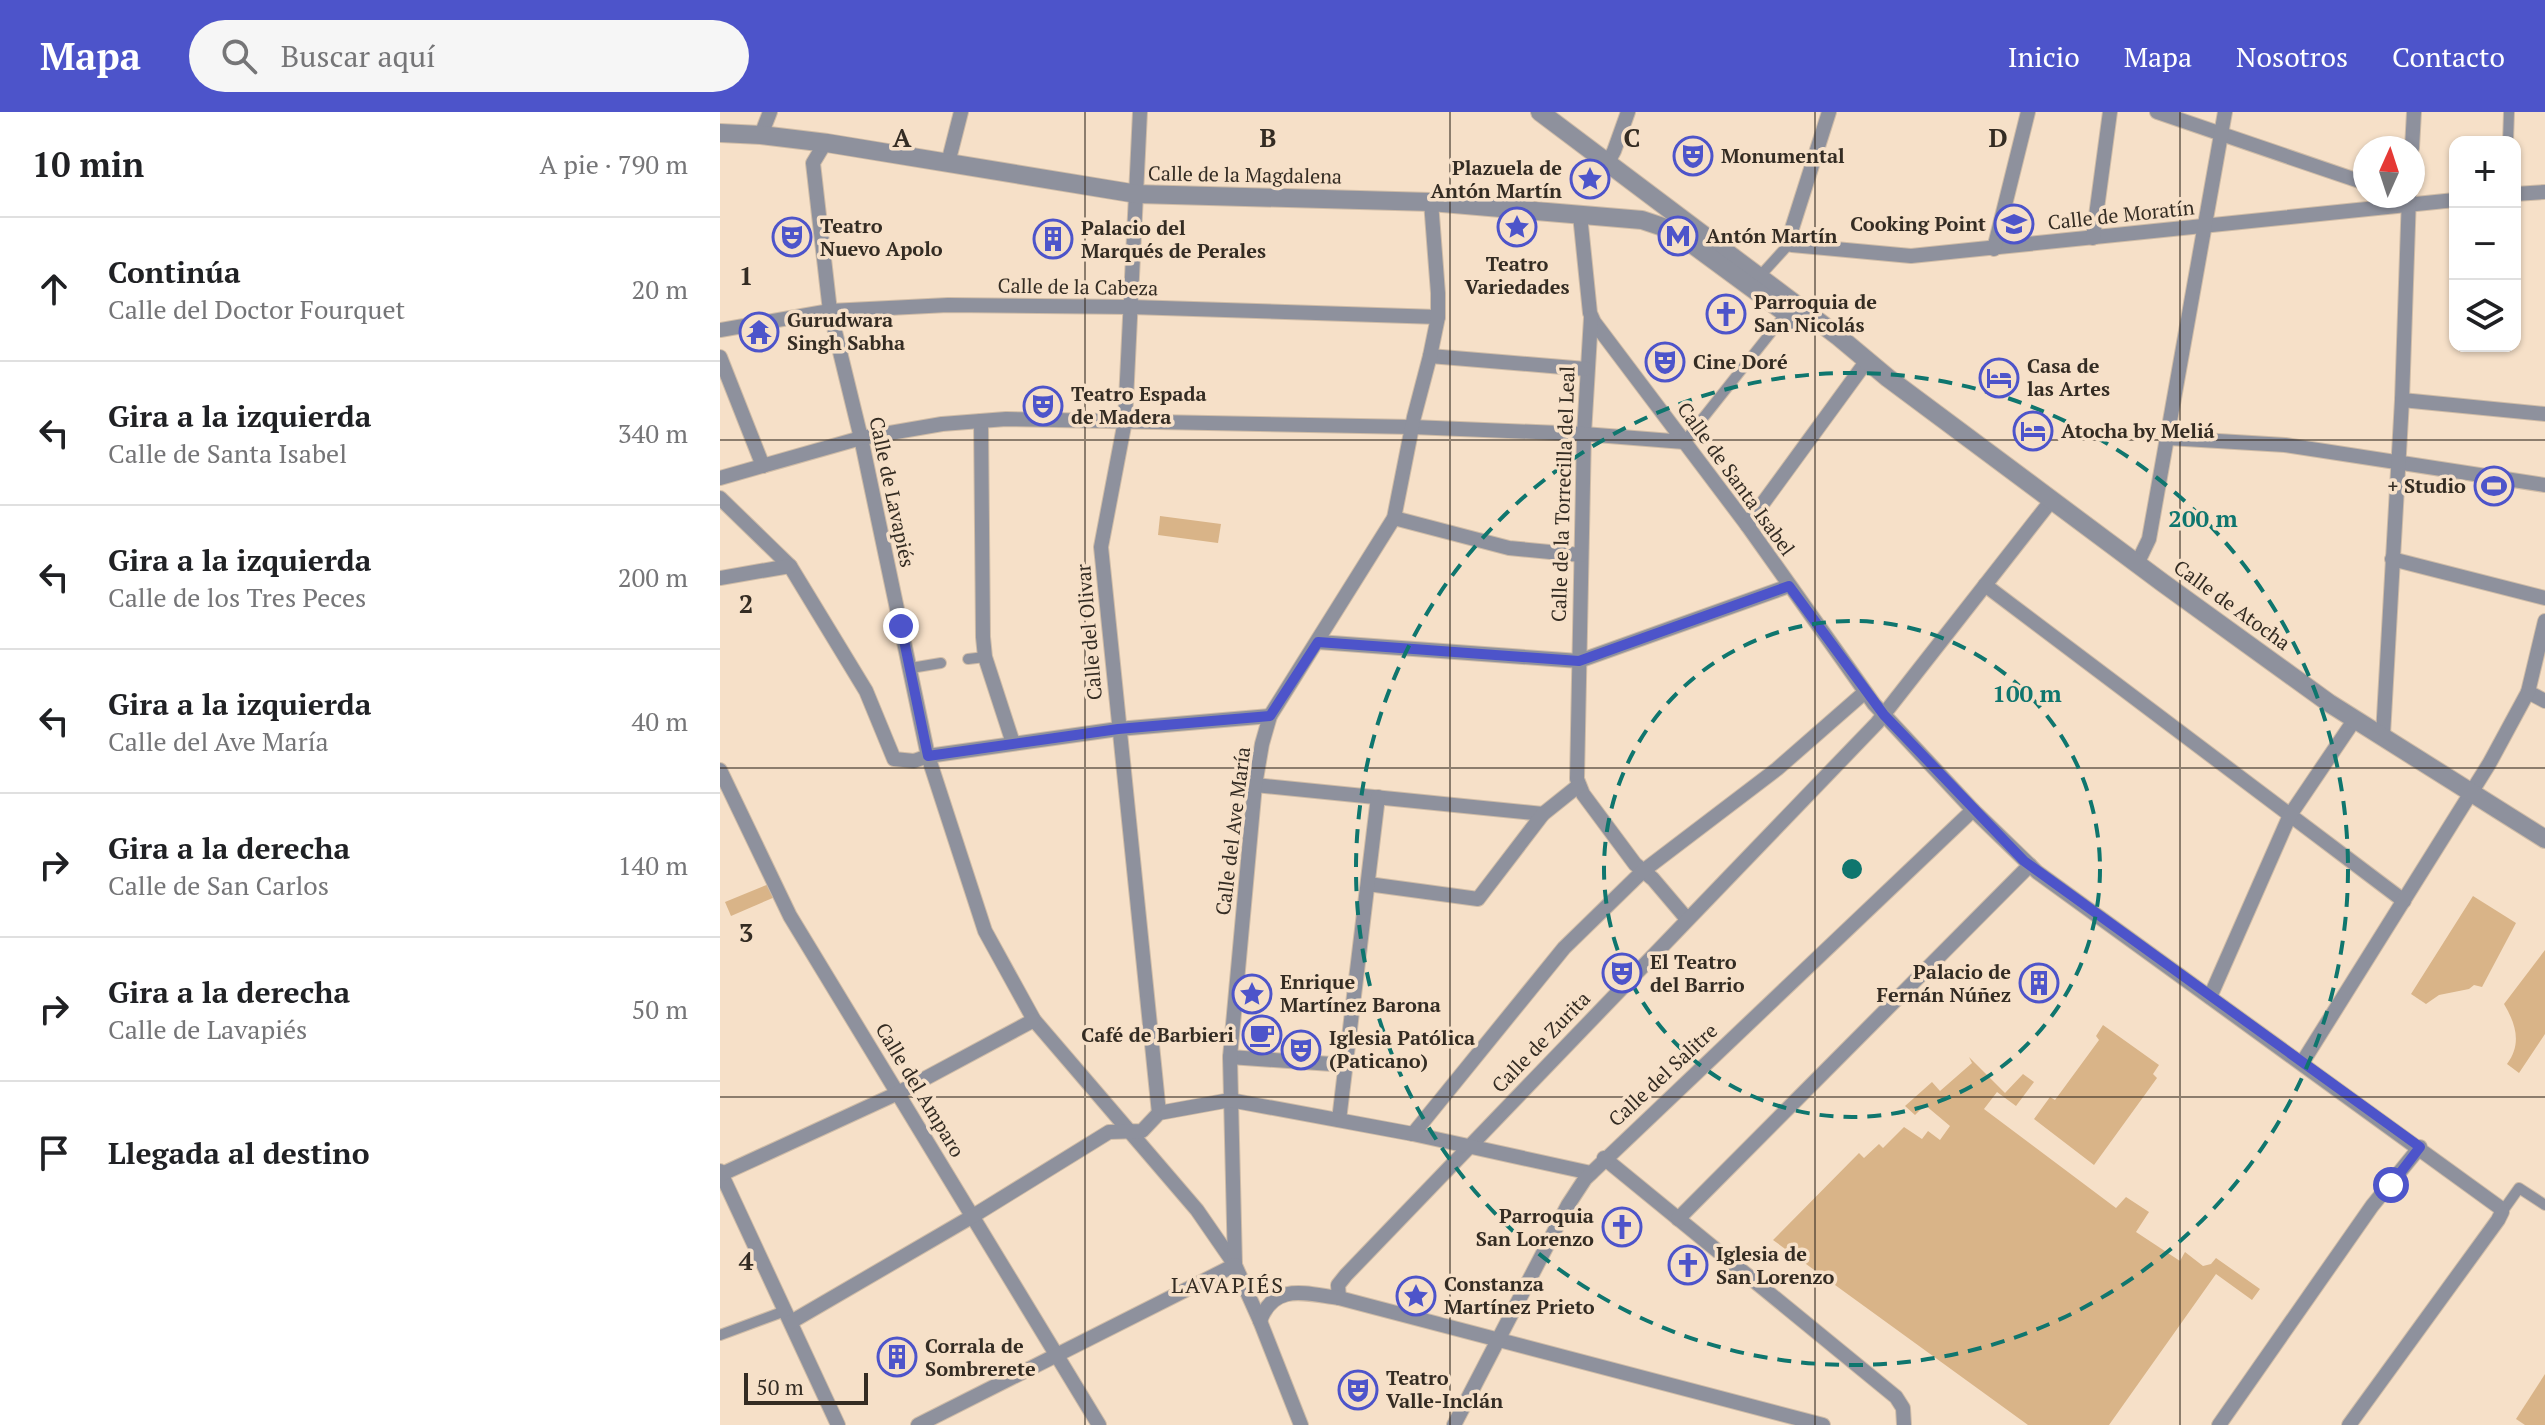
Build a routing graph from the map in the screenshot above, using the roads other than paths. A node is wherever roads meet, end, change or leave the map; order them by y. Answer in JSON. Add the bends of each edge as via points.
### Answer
{"nodes":[{"id":1,"x":770,"y":112,"type":"edge"},
{"id":2,"x":961,"y":112,"type":"edge"},
{"id":3,"x":1140,"y":112,"type":"edge"},
{"id":4,"x":1540,"y":112,"type":"edge"},
{"id":5,"x":1628,"y":112,"type":"edge"},
{"id":6,"x":1829,"y":112,"type":"edge"},
{"id":7,"x":2028,"y":112,"type":"edge"},
{"id":8,"x":2110,"y":112,"type":"edge"},
{"id":9,"x":2157,"y":112,"type":"edge"},
{"id":10,"x":2225,"y":112,"type":"edge"},
{"id":11,"x":2414,"y":112,"type":"edge"},
{"id":12,"x":2509,"y":112,"type":"edge"},
{"id":13,"x":720,"y":133,"type":"edge"},
{"id":14,"x":2221,"y":134,"type":"junction"},
{"id":15,"x":761,"y":135,"type":"junction"},
{"id":16,"x":2413,"y":136,"type":"edge"},
{"id":17,"x":2508,"y":136,"type":"edge"},
{"id":18,"x":826,"y":143,"type":"junction"},
{"id":19,"x":948,"y":163,"type":"junction"},
{"id":20,"x":1607,"y":164,"type":"junction"},
{"id":21,"x":2353,"y":179,"type":"edge"},
{"id":22,"x":2545,"y":192,"type":"edge"},
{"id":23,"x":1137,"y":194,"type":"junction"},
{"id":24,"x":2521,"y":194,"type":"edge"},
{"id":25,"x":2425,"y":199,"type":"edge"},
{"id":26,"x":2449,"y":200,"type":"edge"},
{"id":27,"x":1431,"y":202,"type":"junction"},
{"id":28,"x":2353,"y":206,"type":"edge"},
{"id":29,"x":2406,"y":208,"type":"edge"},
{"id":30,"x":1580,"y":215,"type":"junction"},
{"id":31,"x":1663,"y":226,"type":"joint"},
{"id":32,"x":2203,"y":226,"type":"junction"},
{"id":33,"x":2093,"y":238,"type":"junction"},
{"id":34,"x":1791,"y":244,"type":"junction"},
{"id":35,"x":1994,"y":249,"type":"junction"},
{"id":36,"x":1759,"y":277,"type":"junction"},
{"id":37,"x":1131,"y":307,"type":"junction"},
{"id":38,"x":1790,"y":308,"type":"junction"},
{"id":39,"x":830,"y":311,"type":"junction"},
{"id":40,"x":1438,"y":317,"type":"junction"},
{"id":41,"x":1591,"y":318,"type":"junction"},
{"id":42,"x":720,"y":330,"type":"edge"},
{"id":43,"x":1430,"y":356,"type":"junction"},
{"id":44,"x":720,"y":357,"type":"edge"},
{"id":45,"x":1866,"y":362,"type":"junction"},
{"id":46,"x":1586,"y":369,"type":"junction"},
{"id":47,"x":2402,"y":400,"type":"junction"},
{"id":48,"x":2545,"y":414,"type":"edge"},
{"id":49,"x":981,"y":421,"type":"junction"},
{"id":50,"x":1125,"y":421,"type":"junction"},
{"id":51,"x":1412,"y":427,"type":"junction"},
{"id":52,"x":1584,"y":434,"type":"junction"},
{"id":53,"x":861,"y":438,"type":"junction"},
{"id":54,"x":2168,"y":438,"type":"junction"},
{"id":55,"x":1684,"y":442,"type":"junction"},
{"id":56,"x":2397,"y":461,"type":"junction"},
{"id":57,"x":763,"y":466,"type":"junction"},
{"id":58,"x":720,"y":478,"type":"edge"},
{"id":59,"x":2545,"y":485,"type":"edge"},
{"id":60,"x":720,"y":498,"type":"edge"},
{"id":61,"x":2051,"y":501,"type":"junction"},
{"id":62,"x":1394,"y":518,"type":"junction"},
{"id":63,"x":1747,"y":525,"type":"junction"},
{"id":64,"x":1581,"y":555,"type":"junction"},
{"id":65,"x":2392,"y":559,"type":"junction"},
{"id":66,"x":2137,"y":564,"type":"junction"},
{"id":67,"x":790,"y":566,"type":"junction"},
{"id":68,"x":720,"y":578,"type":"edge"},
{"id":69,"x":1985,"y":585,"type":"junction"},
{"id":70,"x":1789,"y":586,"type":"junction"},
{"id":71,"x":2545,"y":598,"type":"edge"},
{"id":72,"x":2545,"y":621,"type":"edge"},
{"id":73,"x":1318,"y":642,"type":"junction"},
{"id":74,"x":985,"y":657,"type":"junction"},
{"id":75,"x":968,"y":659,"type":"dead end"},
{"id":76,"x":1579,"y":661,"type":"junction"},
{"id":77,"x":941,"y":663,"type":"dead end"},
{"id":78,"x":911,"y":668,"type":"junction"},
{"id":79,"x":1865,"y":692,"type":"junction"},
{"id":80,"x":2528,"y":692,"type":"junction"},
{"id":81,"x":2545,"y":701,"type":"edge"},
{"id":82,"x":1884,"y":715,"type":"junction"},
{"id":83,"x":1270,"y":716,"type":"junction"},
{"id":84,"x":2355,"y":719,"type":"junction"},
{"id":85,"x":1118,"y":729,"type":"junction"},
{"id":86,"x":2383,"y":735,"type":"junction"},
{"id":87,"x":1013,"y":743,"type":"junction"},
{"id":88,"x":928,"y":756,"type":"junction"},
{"id":89,"x":720,"y":770,"type":"edge"},
{"id":90,"x":1255,"y":785,"type":"junction"},
{"id":91,"x":1578,"y":786,"type":"junction"},
{"id":92,"x":2472,"y":792,"type":"junction"},
{"id":93,"x":1378,"y":797,"type":"junction"},
{"id":94,"x":1973,"y":810,"type":"junction"},
{"id":95,"x":1543,"y":814,"type":"junction"},
{"id":96,"x":2290,"y":815,"type":"junction"},
{"id":97,"x":2545,"y":839,"type":"edge"},
{"id":98,"x":2030,"y":865,"type":"junction"},
{"id":99,"x":1643,"y":871,"type":"junction"},
{"id":100,"x":1368,"y":884,"type":"junction"},
{"id":101,"x":2404,"y":901,"type":"junction"},
{"id":102,"x":1687,"y":919,"type":"junction"},
{"id":103,"x":2210,"y":997,"type":"junction"},
{"id":104,"x":1034,"y":1020,"type":"junction"},
{"id":105,"x":1230,"y":1057,"type":"junction"},
{"id":106,"x":2302,"y":1063,"type":"junction"},
{"id":107,"x":1346,"y":1065,"type":"junction"},
{"id":108,"x":898,"y":1093,"type":"junction"},
{"id":109,"x":1230,"y":1100,"type":"junction"},
{"id":110,"x":1159,"y":1113,"type":"junction"},
{"id":111,"x":1339,"y":1120,"type":"junction"},
{"id":112,"x":1130,"y":1132,"type":"junction"},
{"id":113,"x":1413,"y":1134,"type":"junction"},
{"id":114,"x":1469,"y":1146,"type":"junction"},
{"id":115,"x":2420,"y":1147,"type":"junction"},
{"id":116,"x":1604,"y":1158,"type":"junction"},
{"id":117,"x":721,"y":1172,"type":"edge"},
{"id":118,"x":1591,"y":1173,"type":"junction"},
{"id":119,"x":2545,"y":1205,"type":"edge"},
{"id":120,"x":2502,"y":1212,"type":"junction"},
{"id":121,"x":973,"y":1216,"type":"junction"},
{"id":122,"x":1678,"y":1219,"type":"junction"},
{"id":123,"x":1235,"y":1265,"type":"junction"},
{"id":124,"x":1339,"y":1298,"type":"junction"},
{"id":125,"x":788,"y":1316,"type":"junction"},
{"id":126,"x":1260,"y":1321,"type":"junction"},
{"id":127,"x":720,"y":1335,"type":"edge"},
{"id":128,"x":1497,"y":1340,"type":"junction"},
{"id":129,"x":1057,"y":1354,"type":"junction"},
{"id":130,"x":838,"y":1425,"type":"edge"},
{"id":131,"x":918,"y":1425,"type":"edge"},
{"id":132,"x":1099,"y":1425,"type":"edge"},
{"id":133,"x":1301,"y":1425,"type":"edge"},
{"id":134,"x":1454,"y":1425,"type":"edge"},
{"id":135,"x":1823,"y":1425,"type":"edge"},
{"id":136,"x":1904,"y":1425,"type":"edge"},
{"id":137,"x":2219,"y":1425,"type":"edge"},
{"id":138,"x":2349,"y":1425,"type":"edge"}],
"edges":[{"from":1,"to":15,"type":"street"},
{"from":2,"to":19,"type":"street"},
{"from":3,"to":23,"type":"street","name":"Calle del Olivar"},
{"from":4,"to":20,"type":"street","name":"Calle de Atocha"},
{"from":5,"to":20,"type":"street"},
{"from":6,"to":34,"type":"street"},
{"from":7,"to":35,"type":"street"},
{"from":8,"to":33,"type":"street"},
{"from":9,"to":14,"type":"street"},
{"from":10,"to":14,"type":"street"},
{"from":11,"to":16,"type":"street"},
{"from":12,"to":17,"type":"street"},
{"from":13,"to":15,"type":"street","name":"Calle de la Magdalena"},
{"from":14,"to":21,"type":"street"},
{"from":14,"to":32,"type":"street"},
{"from":15,"to":18,"type":"street","name":"Calle de la Magdalena"},
{"from":18,"to":19,"type":"street","name":"Calle de la Magdalena"},
{"from":18,"to":39,"type":"street","name":"Calle de Lavapiés","via":[[813,163]]},
{"from":19,"to":23,"type":"street","name":"Calle de la Magdalena"},
{"from":20,"to":36,"type":"street","name":"Calle de Atocha"},
{"from":22,"to":24,"type":"street"},
{"from":23,"to":27,"type":"street","name":"Calle de la Magdalena"},
{"from":23,"to":37,"type":"street","name":"Calle del Olivar"},
{"from":25,"to":26,"type":"street","name":"Calle de Moratín"},
{"from":27,"to":30,"type":"street","name":"Calle de la Magdalena"},
{"from":27,"to":40,"type":"street","name":"Calle del Ave María"},
{"from":28,"to":32,"type":"street","name":"Calle de Moratín"},
{"from":29,"to":47,"type":"street"},
{"from":30,"to":31,"type":"street","name":"Calle de la Magdalena"},
{"from":30,"to":41,"type":"street"},
{"from":31,"to":38,"type":"street","name":"Calle de Atocha"},
{"from":32,"to":33,"type":"street","name":"Calle de Moratín"},
{"from":32,"to":54,"type":"street"},
{"from":33,"to":35,"type":"street","name":"Calle de Moratín"},
{"from":34,"to":35,"type":"street","name":"Calle de Moratín","via":[[1911,256]]},
{"from":34,"to":36,"type":"street"},
{"from":36,"to":38,"type":"street","name":"Calle de Atocha"},
{"from":37,"to":39,"type":"street","name":"Calle de la Cabeza","via":[[948,305]]},
{"from":37,"to":40,"type":"street","name":"Calle de la Cabeza"},
{"from":37,"to":50,"type":"street","name":"Calle del Olivar"},
{"from":38,"to":45,"type":"street","name":"Calle de Atocha","via":[[1839,337]]},
{"from":38,"to":55,"type":"street"},
{"from":39,"to":42,"type":"street","name":"Calle de la Cabeza"},
{"from":39,"to":53,"type":"street","name":"Calle de Lavapiés"},
{"from":40,"to":43,"type":"street","name":"Calle del Ave María"},
{"from":41,"to":46,"type":"street","name":"Calle de la Torrecilla del Leal"},
{"from":41,"to":55,"type":"street","name":"Calle de Santa Isabel"},
{"from":43,"to":46,"type":"street"},
{"from":43,"to":51,"type":"street","name":"Calle del Ave María"},
{"from":44,"to":57,"type":"street"},
{"from":45,"to":61,"type":"street","name":"Calle de Atocha"},
{"from":45,"to":63,"type":"street"},
{"from":46,"to":52,"type":"street","name":"Calle de la Torrecilla del Leal"},
{"from":47,"to":48,"type":"street"},
{"from":47,"to":56,"type":"street"},
{"from":49,"to":50,"type":"street"},
{"from":49,"to":53,"type":"street"},
{"from":49,"to":74,"type":"street"},
{"from":50,"to":51,"type":"street"},
{"from":50,"to":85,"type":"street","name":"Calle del Olivar","via":[[1101,547]]},
{"from":51,"to":52,"type":"street"},
{"from":51,"to":62,"type":"street","name":"Calle del Ave María"},
{"from":52,"to":55,"type":"street"},
{"from":52,"to":64,"type":"street","name":"Calle de la Torrecilla del Leal"},
{"from":53,"to":57,"type":"street"},
{"from":53,"to":78,"type":"street","name":"Calle de Lavapiés"},
{"from":54,"to":56,"type":"street","via":[[2285,445]]},
{"from":54,"to":66,"type":"street","via":[[2148,544]]},
{"from":55,"to":63,"type":"street","name":"Calle de Santa Isabel"},
{"from":56,"to":59,"type":"street"},
{"from":56,"to":65,"type":"street"},
{"from":57,"to":58,"type":"street"},
{"from":60,"to":67,"type":"street"},
{"from":61,"to":66,"type":"street","name":"Calle de Atocha"},
{"from":61,"to":69,"type":"street","name":"Calle de Zurita"},
{"from":62,"to":64,"type":"street","via":[[1509,548]]},
{"from":62,"to":73,"type":"street","name":"Calle del Ave María"},
{"from":63,"to":70,"type":"street","name":"Calle de Santa Isabel"},
{"from":64,"to":76,"type":"street","name":"Calle de la Torrecilla del Leal"},
{"from":65,"to":71,"type":"street"},
{"from":65,"to":86,"type":"street"},
{"from":66,"to":84,"type":"street","name":"Calle de Atocha"},
{"from":67,"to":68,"type":"street"},
{"from":67,"to":88,"type":"street","via":[[866,691],[894,759]]},
{"from":69,"to":82,"type":"street","name":"Calle de Zurita"},
{"from":69,"to":96,"type":"street"},
{"from":70,"to":76,"type":"street"},
{"from":70,"to":79,"type":"street","name":"Calle de Santa Isabel"},
{"from":72,"to":80,"type":"street"},
{"from":73,"to":76,"type":"street"},
{"from":73,"to":83,"type":"street","name":"Calle del Ave María"},
{"from":74,"to":75,"type":"street"},
{"from":74,"to":87,"type":"street"},
{"from":76,"to":91,"type":"street","name":"Calle de la Torrecilla del Leal"},
{"from":77,"to":78,"type":"street"},
{"from":78,"to":88,"type":"street","name":"Calle de Lavapiés"},
{"from":79,"to":82,"type":"street","name":"Calle de Santa Isabel"},
{"from":79,"to":99,"type":"street","via":[[1777,769]]},
{"from":80,"to":81,"type":"street"},
{"from":80,"to":92,"type":"street"},
{"from":82,"to":94,"type":"street","name":"Calle de Santa Isabel"},
{"from":82,"to":102,"type":"street","name":"Calle de Zurita"},
{"from":83,"to":85,"type":"street"},
{"from":83,"to":90,"type":"street","name":"Calle del Ave María"},
{"from":84,"to":86,"type":"street","name":"Calle de Atocha"},
{"from":84,"to":96,"type":"street"},
{"from":85,"to":87,"type":"street"},
{"from":85,"to":110,"type":"street","name":"Calle del Olivar"},
{"from":86,"to":92,"type":"street","name":"Calle de Atocha"},
{"from":87,"to":88,"type":"street"},
{"from":88,"to":104,"type":"street","name":"Calle de Lavapiés","via":[[985,931]]},
{"from":89,"to":108,"type":"street","name":"Calle del Amparo","via":[[790,916]]},
{"from":90,"to":93,"type":"street"},
{"from":90,"to":105,"type":"street","name":"Calle del Ave María"},
{"from":91,"to":95,"type":"street"},
{"from":91,"to":99,"type":"street"},
{"from":92,"to":97,"type":"street","name":"Calle de Atocha"},
{"from":92,"to":101,"type":"street"},
{"from":93,"to":95,"type":"street"},
{"from":93,"to":100,"type":"street"},
{"from":94,"to":98,"type":"street","name":"Calle de Santa Isabel"},
{"from":94,"to":116,"type":"street","name":"Calle del Salitre"},
{"from":95,"to":100,"type":"street","via":[[1478,899]]},
{"from":96,"to":101,"type":"street"},
{"from":96,"to":103,"type":"street"},
{"from":98,"to":103,"type":"street","name":"Calle de Santa Isabel"},
{"from":98,"to":122,"type":"street"},
{"from":99,"to":102,"type":"street"},
{"from":99,"to":113,"type":"street","via":[[1564,948]]},
{"from":100,"to":107,"type":"street"},
{"from":101,"to":106,"type":"street"},
{"from":102,"to":114,"type":"street","name":"Calle de Zurita"},
{"from":103,"to":106,"type":"street","name":"Calle de Santa Isabel"},
{"from":104,"to":108,"type":"street"},
{"from":104,"to":112,"type":"street","name":"Calle de Lavapiés"},
{"from":105,"to":107,"type":"street"},
{"from":105,"to":109,"type":"street","name":"Calle del Ave María"},
{"from":106,"to":115,"type":"street","name":"Calle de Santa Isabel"},
{"from":107,"to":111,"type":"street"},
{"from":108,"to":117,"type":"street"},
{"from":108,"to":121,"type":"street","name":"Calle del Amparo"},
{"from":109,"to":110,"type":"street"},
{"from":109,"to":111,"type":"street"},
{"from":109,"to":123,"type":"street","name":"Calle del Ave María"},
{"from":110,"to":112,"type":"street","via":[[1142,1131]]},
{"from":111,"to":113,"type":"street"},
{"from":112,"to":121,"type":"street","via":[[1109,1132]]},
{"from":112,"to":123,"type":"street","name":"Calle de Lavapiés","via":[[1197,1210]]},
{"from":113,"to":114,"type":"street"},
{"from":114,"to":118,"type":"street"},
{"from":114,"to":124,"type":"street","name":"Calle de Zurita","via":[[1346,1275],[1338,1285]]},
{"from":115,"to":120,"type":"street","name":"Calle de Santa Isabel","via":[[2494,1200]]},
{"from":115,"to":137,"type":"street","via":[[2372,1206]]},
{"from":116,"to":118,"type":"street","name":"Calle del Salitre"},
{"from":116,"to":122,"type":"street"},
{"from":117,"to":125,"type":"street"},
{"from":118,"to":128,"type":"street","name":"Calle del Salitre","via":[[1568,1205]]},
{"from":119,"to":120,"type":"street","via":[[2519,1188]]},
{"from":120,"to":138,"type":"street"},
{"from":121,"to":125,"type":"street"},
{"from":121,"to":129,"type":"street","name":"Calle del Amparo"},
{"from":122,"to":136,"type":"street","via":[[1896,1397]]},
{"from":123,"to":126,"type":"street"},
{"from":123,"to":129,"type":"street"},
{"from":124,"to":126,"type":"street","via":[[1281,1295]]},
{"from":124,"to":128,"type":"street"},
{"from":125,"to":127,"type":"street"},
{"from":125,"to":130,"type":"street"},
{"from":126,"to":133,"type":"street"},
{"from":128,"to":134,"type":"street","name":"Calle del Salitre"},
{"from":128,"to":135,"type":"street"},
{"from":129,"to":131,"type":"street"},
{"from":129,"to":132,"type":"street","name":"Calle del Amparo"}]}
